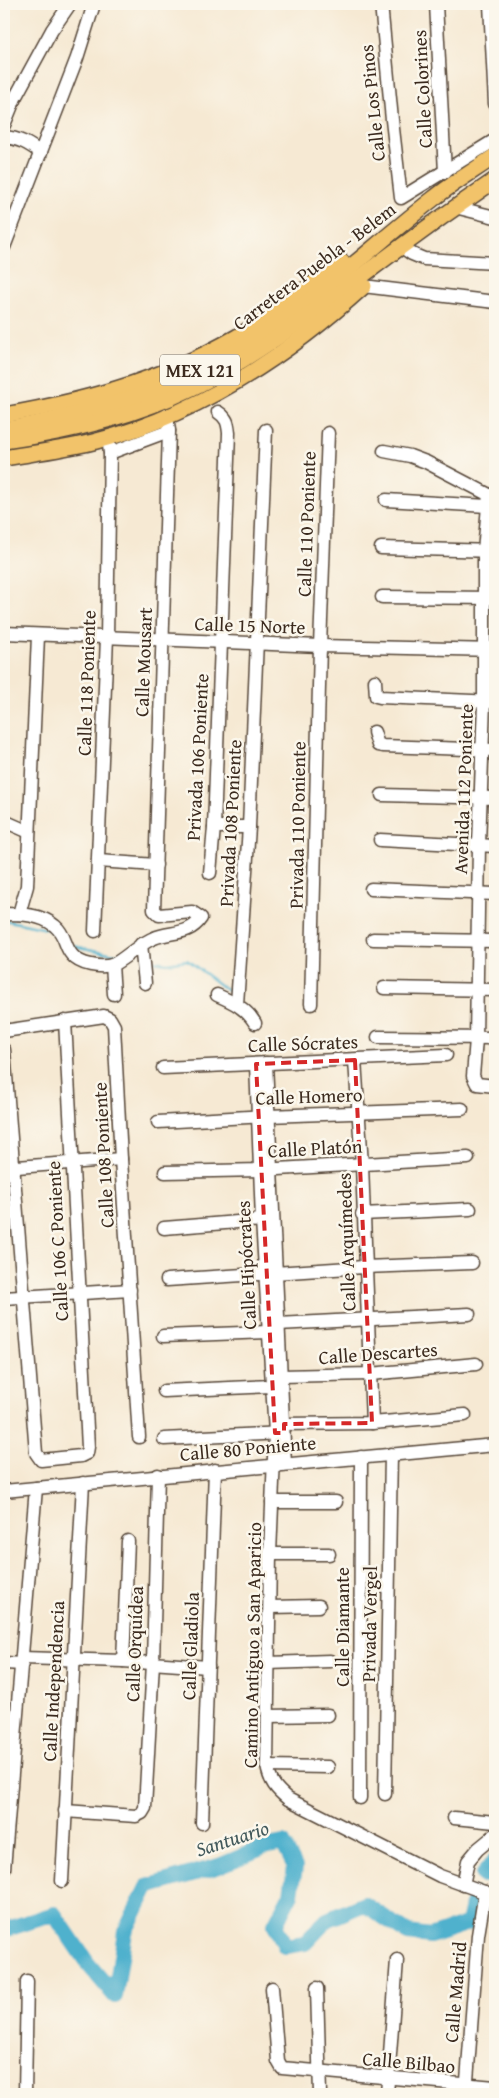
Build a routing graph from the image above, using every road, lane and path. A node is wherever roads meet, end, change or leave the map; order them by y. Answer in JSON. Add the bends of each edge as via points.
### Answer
{"nodes":[{"id":1,"x":70,"y":4,"type":"edge"},
{"id":2,"x":94,"y":4,"type":"edge"},
{"id":3,"x":382,"y":4,"type":"edge"},
{"id":4,"x":436,"y":4,"type":"edge"},
{"id":5,"x":490,"y":4,"type":"edge"},
{"id":6,"x":495,"y":104,"type":"edge"},
{"id":7,"x":4,"y":125,"type":"edge"},
{"id":8,"x":4,"y":137,"type":"edge"},
{"id":9,"x":495,"y":140,"type":"edge"},
{"id":10,"x":41,"y":152,"type":"junction"},
{"id":11,"x":495,"y":156,"type":"edge"},
{"id":12,"x":445,"y":172,"type":"junction"},
{"id":13,"x":495,"y":180,"type":"edge"},
{"id":14,"x":455,"y":207,"type":"junction"},
{"id":15,"x":495,"y":217,"type":"edge"},
{"id":16,"x":387,"y":237,"type":"junction"},
{"id":17,"x":4,"y":247,"type":"edge"},
{"id":18,"x":402,"y":247,"type":"junction"},
{"id":19,"x":495,"y":263,"type":"edge"},
{"id":20,"x":365,"y":279,"type":"junction"},
{"id":21,"x":495,"y":302,"type":"edge"},
{"id":22,"x":218,"y":412,"type":"dead end"},
{"id":23,"x":4,"y":415,"type":"edge"},
{"id":24,"x":167,"y":415,"type":"junction"},
{"id":25,"x":4,"y":430,"type":"edge"},
{"id":26,"x":266,"y":430,"type":"dead end"},
{"id":27,"x":169,"y":431,"type":"junction"},
{"id":28,"x":328,"y":433,"type":"dead end"},
{"id":29,"x":108,"y":437,"type":"junction"},
{"id":30,"x":4,"y":442,"type":"edge"},
{"id":31,"x":384,"y":451,"type":"dead end"},
{"id":32,"x":110,"y":453,"type":"junction"},
{"id":33,"x":4,"y":458,"type":"edge"},
{"id":34,"x":490,"y":499,"type":"edge"},
{"id":35,"x":386,"y":500,"type":"dead end"},
{"id":36,"x":381,"y":548,"type":"dead end"},
{"id":37,"x":490,"y":551,"type":"edge"},
{"id":38,"x":382,"y":597,"type":"dead end"},
{"id":39,"x":490,"y":598,"type":"edge"},
{"id":40,"x":4,"y":634,"type":"edge"},
{"id":41,"x":38,"y":636,"type":"junction"},
{"id":42,"x":107,"y":638,"type":"junction"},
{"id":43,"x":162,"y":640,"type":"junction"},
{"id":44,"x":221,"y":642,"type":"junction"},
{"id":45,"x":258,"y":643,"type":"junction"},
{"id":46,"x":320,"y":646,"type":"junction"},
{"id":47,"x":489,"y":650,"type":"edge"},
{"id":48,"x":375,"y":681,"type":"dead end"},
{"id":49,"x":490,"y":702,"type":"edge"},
{"id":50,"x":374,"y":732,"type":"dead end"},
{"id":51,"x":489,"y":750,"type":"edge"},
{"id":52,"x":382,"y":795,"type":"dead end"},
{"id":53,"x":480,"y":798,"type":"junction"},
{"id":54,"x":495,"y":798,"type":"edge"},
{"id":55,"x":4,"y":821,"type":"edge"},
{"id":56,"x":214,"y":826,"type":"junction"},
{"id":57,"x":249,"y":827,"type":"junction"},
{"id":58,"x":29,"y":832,"type":"junction"},
{"id":59,"x":380,"y":840,"type":"dead end"},
{"id":60,"x":479,"y":845,"type":"junction"},
{"id":61,"x":495,"y":846,"type":"edge"},
{"id":62,"x":98,"y":861,"type":"junction"},
{"id":63,"x":156,"y":865,"type":"junction"},
{"id":64,"x":210,"y":873,"type":"dead end"},
{"id":65,"x":371,"y":889,"type":"dead end"},
{"id":66,"x":479,"y":893,"type":"junction"},
{"id":67,"x":495,"y":894,"type":"edge"},
{"id":68,"x":4,"y":914,"type":"edge"},
{"id":69,"x":19,"y":914,"type":"junction"},
{"id":70,"x":95,"y":931,"type":"dead end"},
{"id":71,"x":373,"y":939,"type":"dead end"},
{"id":72,"x":478,"y":940,"type":"junction"},
{"id":73,"x":495,"y":941,"type":"edge"},
{"id":74,"x":141,"y":944,"type":"junction"},
{"id":75,"x":112,"y":965,"type":"junction"},
{"id":76,"x":145,"y":983,"type":"dead end"},
{"id":77,"x":384,"y":988,"type":"dead end"},
{"id":78,"x":476,"y":990,"type":"junction"},
{"id":79,"x":495,"y":990,"type":"edge"},
{"id":80,"x":114,"y":994,"type":"dead end"},
{"id":81,"x":217,"y":995,"type":"dead end"},
{"id":82,"x":237,"y":1004,"type":"junction"},
{"id":83,"x":311,"y":1004,"type":"dead end"},
{"id":84,"x":66,"y":1021,"type":"junction"},
{"id":85,"x":255,"y":1023,"type":"dead end"},
{"id":86,"x":4,"y":1031,"type":"edge"},
{"id":87,"x":378,"y":1037,"type":"dead end"},
{"id":88,"x":495,"y":1038,"type":"edge"},
{"id":89,"x":476,"y":1039,"type":"junction"},
{"id":90,"x":4,"y":1050,"type":"edge"},
{"id":91,"x":446,"y":1055,"type":"dead end"},
{"id":92,"x":356,"y":1060,"type":"junction"},
{"id":93,"x":261,"y":1063,"type":"junction"},
{"id":94,"x":163,"y":1068,"type":"dead end"},
{"id":95,"x":495,"y":1086,"type":"edge"},
{"id":96,"x":462,"y":1108,"type":"dead end"},
{"id":97,"x":358,"y":1112,"type":"junction"},
{"id":98,"x":263,"y":1116,"type":"junction"},
{"id":99,"x":158,"y":1122,"type":"dead end"},
{"id":100,"x":468,"y":1158,"type":"dead end"},
{"id":101,"x":121,"y":1159,"type":"junction"},
{"id":102,"x":72,"y":1164,"type":"junction"},
{"id":103,"x":362,"y":1165,"type":"junction"},
{"id":104,"x":8,"y":1167,"type":"edge"},
{"id":105,"x":265,"y":1170,"type":"junction"},
{"id":106,"x":164,"y":1172,"type":"dead end"},
{"id":107,"x":470,"y":1209,"type":"dead end"},
{"id":108,"x":362,"y":1214,"type":"junction"},
{"id":109,"x":262,"y":1220,"type":"junction"},
{"id":110,"x":164,"y":1228,"type":"dead end"},
{"id":111,"x":472,"y":1263,"type":"dead end"},
{"id":112,"x":364,"y":1267,"type":"junction"},
{"id":113,"x":270,"y":1273,"type":"junction"},
{"id":114,"x":167,"y":1280,"type":"dead end"},
{"id":115,"x":130,"y":1290,"type":"junction"},
{"id":116,"x":78,"y":1293,"type":"junction"},
{"id":117,"x":22,"y":1296,"type":"junction"},
{"id":118,"x":4,"y":1298,"type":"edge"},
{"id":119,"x":469,"y":1314,"type":"dead end"},
{"id":120,"x":367,"y":1320,"type":"junction"},
{"id":121,"x":163,"y":1336,"type":"dead end"},
{"id":122,"x":274,"y":1336,"type":"junction"},
{"id":123,"x":476,"y":1364,"type":"dead end"},
{"id":124,"x":370,"y":1374,"type":"junction"},
{"id":125,"x":276,"y":1381,"type":"junction"},
{"id":126,"x":164,"y":1391,"type":"dead end"},
{"id":127,"x":465,"y":1415,"type":"dead end"},
{"id":128,"x":372,"y":1423,"type":"junction"},
{"id":129,"x":281,"y":1430,"type":"junction"},
{"id":130,"x":139,"y":1437,"type":"dead end"},
{"id":131,"x":164,"y":1439,"type":"dead end"},
{"id":132,"x":495,"y":1445,"type":"edge"},
{"id":133,"x":391,"y":1454,"type":"junction"},
{"id":134,"x":361,"y":1457,"type":"junction"},
{"id":135,"x":280,"y":1464,"type":"junction"},
{"id":136,"x":215,"y":1470,"type":"junction"},
{"id":137,"x":158,"y":1475,"type":"junction"},
{"id":138,"x":83,"y":1483,"type":"junction"},
{"id":139,"x":36,"y":1488,"type":"junction"},
{"id":140,"x":4,"y":1491,"type":"edge"},
{"id":141,"x":272,"y":1502,"type":"junction"},
{"id":142,"x":336,"y":1502,"type":"dead end"},
{"id":143,"x":128,"y":1540,"type":"dead end"},
{"id":144,"x":270,"y":1554,"type":"junction"},
{"id":145,"x":329,"y":1554,"type":"dead end"},
{"id":146,"x":319,"y":1606,"type":"dead end"},
{"id":147,"x":270,"y":1607,"type":"junction"},
{"id":148,"x":72,"y":1660,"type":"junction"},
{"id":149,"x":22,"y":1661,"type":"junction"},
{"id":150,"x":123,"y":1661,"type":"junction"},
{"id":151,"x":330,"y":1661,"type":"dead end"},
{"id":152,"x":4,"y":1663,"type":"edge"},
{"id":153,"x":268,"y":1663,"type":"junction"},
{"id":154,"x":153,"y":1664,"type":"junction"},
{"id":155,"x":208,"y":1667,"type":"junction"},
{"id":156,"x":328,"y":1715,"type":"dead end"},
{"id":157,"x":268,"y":1716,"type":"junction"},
{"id":158,"x":267,"y":1766,"type":"junction"},
{"id":159,"x":328,"y":1767,"type":"dead end"},
{"id":160,"x":385,"y":1794,"type":"dead end"},
{"id":161,"x":360,"y":1798,"type":"dead end"},
{"id":162,"x":65,"y":1811,"type":"junction"},
{"id":163,"x":454,"y":1818,"type":"dead end"},
{"id":164,"x":495,"y":1822,"type":"edge"},
{"id":165,"x":202,"y":1823,"type":"dead end"},
{"id":166,"x":495,"y":1835,"type":"edge"},
{"id":167,"x":4,"y":1869,"type":"edge"},
{"id":168,"x":62,"y":1881,"type":"dead end"},
{"id":169,"x":463,"y":1884,"type":"junction"},
{"id":170,"x":490,"y":1894,"type":"edge"},
{"id":171,"x":397,"y":1960,"type":"dead end"},
{"id":172,"x":27,"y":1981,"type":"dead end"},
{"id":173,"x":272,"y":1988,"type":"dead end"},
{"id":174,"x":317,"y":1988,"type":"dead end"},
{"id":175,"x":320,"y":2073,"type":"junction"},
{"id":176,"x":387,"y":2078,"type":"junction"},
{"id":177,"x":495,"y":2087,"type":"edge"},
{"id":178,"x":466,"y":2090,"type":"edge"},
{"id":179,"x":26,"y":2094,"type":"edge"},
{"id":180,"x":320,"y":2094,"type":"edge"},
{"id":181,"x":387,"y":2094,"type":"edge"}],
"edges":[{"from":1,"to":7,"type":"street","via":[[52,30]]},
{"from":2,"to":10,"type":"street"},
{"from":3,"to":12,"type":"street","name":"Calle Los Pinos","via":[[401,198]]},
{"from":4,"to":12,"type":"street","name":"Calle Colorines"},
{"from":5,"to":6,"type":"street"},
{"from":8,"to":10,"type":"street","via":[[28,143]]},
{"from":9,"to":12,"type":"street"},
{"from":10,"to":17,"type":"street"},
{"from":11,"to":16,"type":"main road","name":"Carretera Puebla - Belem","number":"MEX 121","via":[[434,198]]},
{"from":13,"to":14,"type":"main road","name":"Carretera Puebla - Belem","number":"MEX 121"},
{"from":14,"to":15,"type":"street"},
{"from":14,"to":18,"type":"main road","name":"Carretera Puebla - Belem","number":"MEX 121"},
{"from":16,"to":23,"type":"main road","via":[[358,250],[250,328],[185,363],[140,382],[85,399]]},
{"from":16,"to":25,"type":"main road","name":"Carretera Puebla - Belem","number":"MEX 121","via":[[287,317],[239,349],[201,369],[112,405]]},
{"from":18,"to":19,"type":"street","via":[[424,259]]},
{"from":18,"to":20,"type":"main road","name":"Carretera Puebla - Belem","number":"MEX 121"},
{"from":20,"to":21,"type":"street"},
{"from":20,"to":24,"type":"main road","via":[[294,344],[223,389]]},
{"from":20,"to":30,"type":"main road","name":"Carretera Puebla - Belem","number":"MEX 121","via":[[282,335],[193,388],[102,422]]},
{"from":22,"to":44,"type":"street","name":"Privada 106 Poniente","via":[[225,416],[229,433]]},
{"from":24,"to":27,"type":"street","name":"Calle Mousart"},
{"from":24,"to":29,"type":"main road"},
{"from":26,"to":45,"type":"street","name":"Privada 108 Poniente"},
{"from":27,"to":32,"type":"street"},
{"from":27,"to":43,"type":"street","name":"Calle Mousart"},
{"from":28,"to":46,"type":"street","name":"Calle 110 Poniente"},
{"from":29,"to":32,"type":"street","name":"Calle 118 Poniente"},
{"from":29,"to":33,"type":"main road"},
{"from":31,"to":34,"type":"street","via":[[426,462]]},
{"from":32,"to":42,"type":"street","name":"Calle 118 Poniente"},
{"from":34,"to":35,"type":"street"},
{"from":34,"to":37,"type":"street","name":"Avenida 112 Poniente"},
{"from":36,"to":37,"type":"street"},
{"from":37,"to":39,"type":"street","name":"Avenida 112 Poniente"},
{"from":38,"to":39,"type":"street"},
{"from":39,"to":47,"type":"street","name":"Avenida 112 Poniente"},
{"from":40,"to":41,"type":"street","name":"Calle 15 Norte"},
{"from":41,"to":42,"type":"street","name":"Calle 15 Norte"},
{"from":41,"to":58,"type":"street"},
{"from":42,"to":43,"type":"street","name":"Calle 15 Norte"},
{"from":42,"to":62,"type":"street","name":"Calle 118 Poniente"},
{"from":43,"to":44,"type":"street","name":"Calle 15 Norte"},
{"from":43,"to":63,"type":"street","name":"Calle Mousart"},
{"from":44,"to":45,"type":"street","name":"Calle 15 Norte"},
{"from":44,"to":56,"type":"street","name":"Privada 106 Poniente"},
{"from":45,"to":46,"type":"street","name":"Calle 15 Norte"},
{"from":45,"to":57,"type":"street","name":"Privada 108 Poniente"},
{"from":46,"to":47,"type":"street","name":"Calle 15 Norte"},
{"from":46,"to":83,"type":"street","name":"Privada 110 Poniente"},
{"from":47,"to":49,"type":"street","name":"Avenida 112 Poniente"},
{"from":48,"to":49,"type":"street","via":[[376,696]]},
{"from":49,"to":51,"type":"street","name":"Avenida 112 Poniente"},
{"from":50,"to":51,"type":"street","via":[[378,745]]},
{"from":51,"to":53,"type":"street","name":"Avenida 112 Poniente"},
{"from":52,"to":53,"type":"street"},
{"from":53,"to":54,"type":"street"},
{"from":53,"to":60,"type":"street","name":"Avenida 112 Poniente"},
{"from":55,"to":58,"type":"street"},
{"from":56,"to":57,"type":"street"},
{"from":56,"to":64,"type":"street","name":"Privada 106 Poniente"},
{"from":57,"to":82,"type":"street","name":"Privada 108 Poniente"},
{"from":58,"to":69,"type":"street","via":[[27,886]]},
{"from":59,"to":60,"type":"street"},
{"from":60,"to":61,"type":"street"},
{"from":60,"to":66,"type":"street","name":"Avenida 112 Poniente"},
{"from":62,"to":63,"type":"street"},
{"from":62,"to":70,"type":"street","name":"Calle 118 Poniente"},
{"from":63,"to":74,"type":"street","name":"Calle Mousart","via":[[154,910],[159,915],[192,912],[202,918],[184,932],[156,937]]},
{"from":65,"to":66,"type":"street"},
{"from":66,"to":67,"type":"street"},
{"from":66,"to":72,"type":"street","name":"Avenida 112 Poniente"},
{"from":68,"to":69,"type":"street"},
{"from":69,"to":75,"type":"street","via":[[54,925],[64,935],[72,955],[89,965]]},
{"from":71,"to":72,"type":"street"},
{"from":72,"to":73,"type":"street"},
{"from":72,"to":78,"type":"street","name":"Avenida 112 Poniente"},
{"from":74,"to":75,"type":"street"},
{"from":74,"to":76,"type":"street"},
{"from":75,"to":80,"type":"street"},
{"from":77,"to":78,"type":"street"},
{"from":78,"to":79,"type":"street"},
{"from":78,"to":89,"type":"street","name":"Avenida 112 Poniente"},
{"from":81,"to":82,"type":"street"},
{"from":82,"to":85,"type":"street"},
{"from":84,"to":86,"type":"street"},
{"from":84,"to":101,"type":"street","name":"Calle 108 Poniente","via":[[104,1016],[114,1026]]},
{"from":84,"to":102,"type":"street","name":"Calle 106 C Poniente"},
{"from":87,"to":89,"type":"street"},
{"from":88,"to":89,"type":"street"},
{"from":89,"to":95,"type":"street","name":"Avenida 112 Poniente","via":[[473,1076],[477,1084]]},
{"from":90,"to":104,"type":"street"},
{"from":91,"to":92,"type":"street","name":"Calle Sócrates"},
{"from":92,"to":93,"type":"street","name":"Calle Sócrates"},
{"from":92,"to":97,"type":"street","name":"Calle Arquímedes"},
{"from":93,"to":94,"type":"street","name":"Calle Sócrates"},
{"from":93,"to":98,"type":"street","name":"Calle Hipócrates"},
{"from":96,"to":97,"type":"street","name":"Calle Homero"},
{"from":97,"to":98,"type":"street","name":"Calle Homero"},
{"from":97,"to":103,"type":"street","name":"Calle Arquímedes"},
{"from":98,"to":99,"type":"street","name":"Calle Homero"},
{"from":98,"to":105,"type":"street","name":"Calle Hipócrates"},
{"from":100,"to":103,"type":"street","name":"Calle Platón"},
{"from":101,"to":102,"type":"street"},
{"from":101,"to":115,"type":"street","name":"Calle 108 Poniente"},
{"from":102,"to":104,"type":"street"},
{"from":102,"to":116,"type":"street","name":"Calle 106 C Poniente"},
{"from":103,"to":105,"type":"street","name":"Calle Platón"},
{"from":103,"to":108,"type":"street","name":"Calle Arquímedes"},
{"from":104,"to":117,"type":"street"},
{"from":105,"to":106,"type":"street","name":"Calle Platón"},
{"from":105,"to":109,"type":"street","name":"Calle Hipócrates"},
{"from":105,"to":113,"type":"street","name":"Calle Hipócrates"},
{"from":107,"to":108,"type":"street"},
{"from":108,"to":112,"type":"street","name":"Calle Arquímedes"},
{"from":109,"to":110,"type":"street"},
{"from":109,"to":113,"type":"street","name":"Calle Hipócrates"},
{"from":111,"to":112,"type":"street"},
{"from":112,"to":113,"type":"street"},
{"from":112,"to":120,"type":"street","name":"Calle Arquímedes"},
{"from":113,"to":114,"type":"street"},
{"from":113,"to":122,"type":"street","name":"Calle Hipócrates"},
{"from":115,"to":116,"type":"street"},
{"from":115,"to":130,"type":"street","name":"Calle 108 Poniente"},
{"from":116,"to":117,"type":"street"},
{"from":116,"to":117,"type":"street","name":"Calle 106 C Poniente","via":[[87,1453],[41,1460],[36,1453]]},
{"from":117,"to":118,"type":"street"},
{"from":119,"to":120,"type":"street"},
{"from":120,"to":122,"type":"street"},
{"from":120,"to":124,"type":"street","name":"Calle Arquímedes"},
{"from":121,"to":122,"type":"street"},
{"from":122,"to":125,"type":"street","name":"Calle Hipócrates"},
{"from":123,"to":124,"type":"street","name":"Calle Descartes"},
{"from":124,"to":125,"type":"street","name":"Calle Descartes"},
{"from":124,"to":128,"type":"street","name":"Calle Arquímedes"},
{"from":125,"to":126,"type":"street","name":"Calle Descartes"},
{"from":125,"to":129,"type":"street","name":"Calle Hipócrates"},
{"from":127,"to":128,"type":"street"},
{"from":128,"to":129,"type":"street"},
{"from":129,"to":131,"type":"street"},
{"from":129,"to":135,"type":"street","name":"Calle Hipócrates"},
{"from":132,"to":133,"type":"street","name":"Calle 80 Poniente"},
{"from":133,"to":134,"type":"street","name":"Calle 80 Poniente"},
{"from":133,"to":160,"type":"street","name":"Privada Vergel"},
{"from":134,"to":135,"type":"street","name":"Calle 80 Poniente"},
{"from":134,"to":161,"type":"street","name":"Calle Diamante"},
{"from":135,"to":136,"type":"street","name":"Calle 80 Poniente"},
{"from":135,"to":141,"type":"street","name":"Camino Antiguo a San Aparicio"},
{"from":136,"to":137,"type":"street","name":"Calle 80 Poniente"},
{"from":136,"to":155,"type":"street","name":"Calle Gladiola"},
{"from":137,"to":138,"type":"street","name":"Calle 80 Poniente"},
{"from":137,"to":154,"type":"street","name":"Calle Orquídea"},
{"from":138,"to":139,"type":"street","name":"Calle 80 Poniente"},
{"from":138,"to":148,"type":"street","name":"Calle Independencia"},
{"from":139,"to":140,"type":"street","name":"Calle 80 Poniente"},
{"from":139,"to":149,"type":"street"},
{"from":141,"to":142,"type":"street"},
{"from":141,"to":144,"type":"street","name":"Camino Antiguo a San Aparicio"},
{"from":143,"to":150,"type":"street"},
{"from":144,"to":145,"type":"street"},
{"from":144,"to":147,"type":"street","name":"Camino Antiguo a San Aparicio"},
{"from":146,"to":147,"type":"street"},
{"from":147,"to":153,"type":"street","name":"Camino Antiguo a San Aparicio"},
{"from":148,"to":149,"type":"street"},
{"from":148,"to":150,"type":"street"},
{"from":148,"to":162,"type":"street","name":"Calle Independencia"},
{"from":149,"to":152,"type":"street"},
{"from":149,"to":167,"type":"street"},
{"from":150,"to":154,"type":"street"},
{"from":151,"to":153,"type":"street"},
{"from":153,"to":157,"type":"street","name":"Camino Antiguo a San Aparicio"},
{"from":154,"to":155,"type":"street"},
{"from":154,"to":162,"type":"street","name":"Calle Orquídea","via":[[145,1808],[136,1816]]},
{"from":155,"to":165,"type":"street","name":"Calle Gladiola"},
{"from":156,"to":157,"type":"street"},
{"from":157,"to":158,"type":"street","name":"Camino Antiguo a San Aparicio"},
{"from":158,"to":159,"type":"street"},
{"from":158,"to":169,"type":"street","name":"Camino Antiguo a San Aparicio","via":[[275,1788],[288,1799],[440,1876]]},
{"from":162,"to":168,"type":"street","name":"Calle Independencia"},
{"from":163,"to":164,"type":"street"},
{"from":166,"to":169,"type":"street","via":[[468,1861]]},
{"from":169,"to":170,"type":"street","name":"Camino Antiguo a San Aparicio"},
{"from":170,"to":178,"type":"street","name":"Calle Madrid","via":[[478,1935]]},
{"from":171,"to":176,"type":"street"},
{"from":172,"to":179,"type":"street"},
{"from":173,"to":175,"type":"street","name":"Calle Bilbao","via":[[278,2061],[282,2068]]},
{"from":174,"to":175,"type":"street"},
{"from":175,"to":176,"type":"street","name":"Calle Bilbao"},
{"from":175,"to":180,"type":"street"},
{"from":176,"to":178,"type":"street","name":"Calle Bilbao"},
{"from":176,"to":181,"type":"street"},
{"from":177,"to":178,"type":"street","name":"Calle Bilbao"}]}
